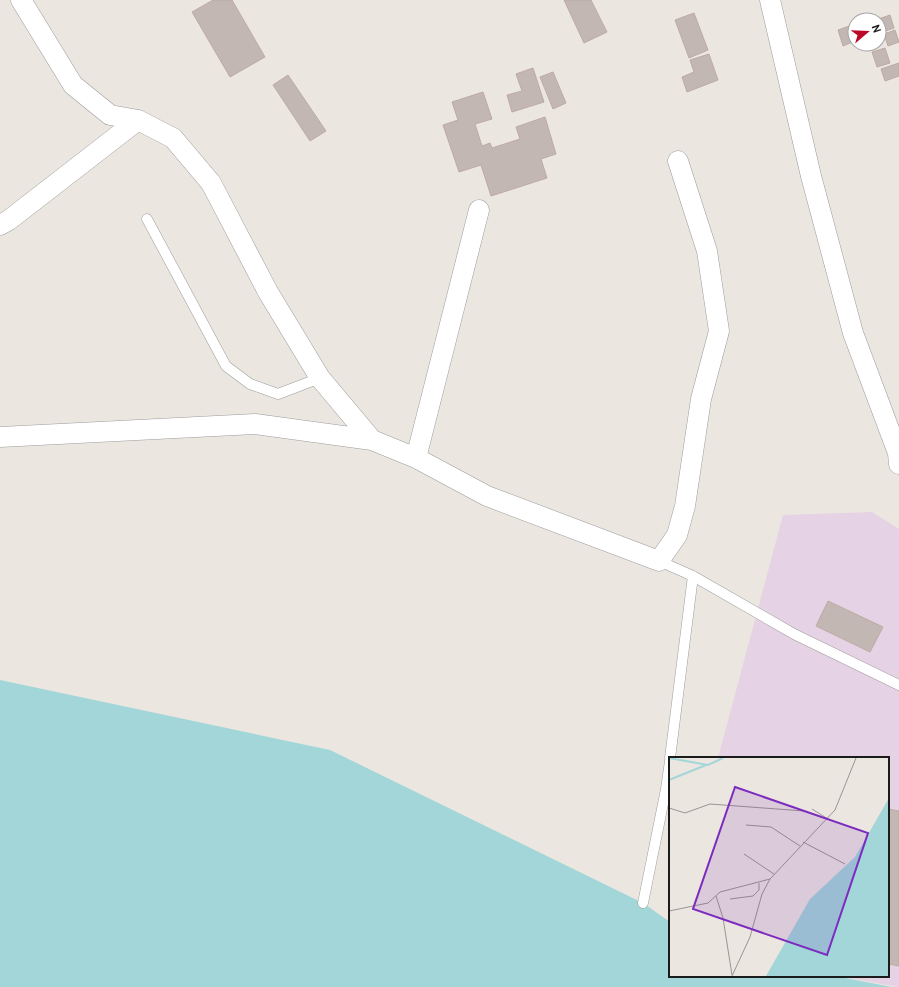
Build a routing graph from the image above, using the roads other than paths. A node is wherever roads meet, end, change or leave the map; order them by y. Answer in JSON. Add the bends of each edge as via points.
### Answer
{"nodes":[{"id":1,"x":21,"y":0,"type":"edge"},
{"id":2,"x":770,"y":0,"type":"edge"},
{"id":3,"x":138,"y":120,"type":"junction"},
{"id":4,"x":678,"y":161,"type":"dead end"},
{"id":5,"x":480,"y":210,"type":"dead end"},
{"id":6,"x":147,"y":219,"type":"dead end"},
{"id":7,"x":0,"y":225,"type":"edge"},
{"id":8,"x":320,"y":378,"type":"junction"},
{"id":9,"x":0,"y":437,"type":"edge"},
{"id":10,"x":372,"y":440,"type":"junction"},
{"id":11,"x":416,"y":458,"type":"junction"},
{"id":12,"x":899,"y":464,"type":"edge"},
{"id":13,"x":659,"y":562,"type":"junction"},
{"id":14,"x":693,"y":576,"type":"junction"},
{"id":15,"x":899,"y":685,"type":"edge"},
{"id":16,"x":670,"y":757,"type":"edge"},
{"id":17,"x":669,"y":766,"type":"edge"},
{"id":18,"x":643,"y":903,"type":"dead end"}],
"edges":[{"from":1,"to":3,"type":"street","via":[[73,85],[110,115]]},
{"from":2,"to":12,"type":"street","via":[[811,176],[853,333],[898,453]]},
{"from":3,"to":7,"type":"street"},
{"from":3,"to":8,"type":"street","via":[[173,138],[211,184],[268,292]]},
{"from":4,"to":13,"type":"street","via":[[707,251],[719,331],[701,399],[685,506],[677,536]]},
{"from":5,"to":11,"type":"street"},
{"from":6,"to":8,"type":"lane","via":[[226,366],[250,384],[278,394]]},
{"from":8,"to":10,"type":"street"},
{"from":9,"to":10,"type":"street","via":[[255,424]]},
{"from":10,"to":11,"type":"street"},
{"from":11,"to":13,"type":"street","via":[[487,496]]},
{"from":13,"to":14,"type":"lane"},
{"from":14,"to":15,"type":"lane","via":[[794,634]]},
{"from":14,"to":16,"type":"lane"},
{"from":17,"to":18,"type":"lane"}]}
